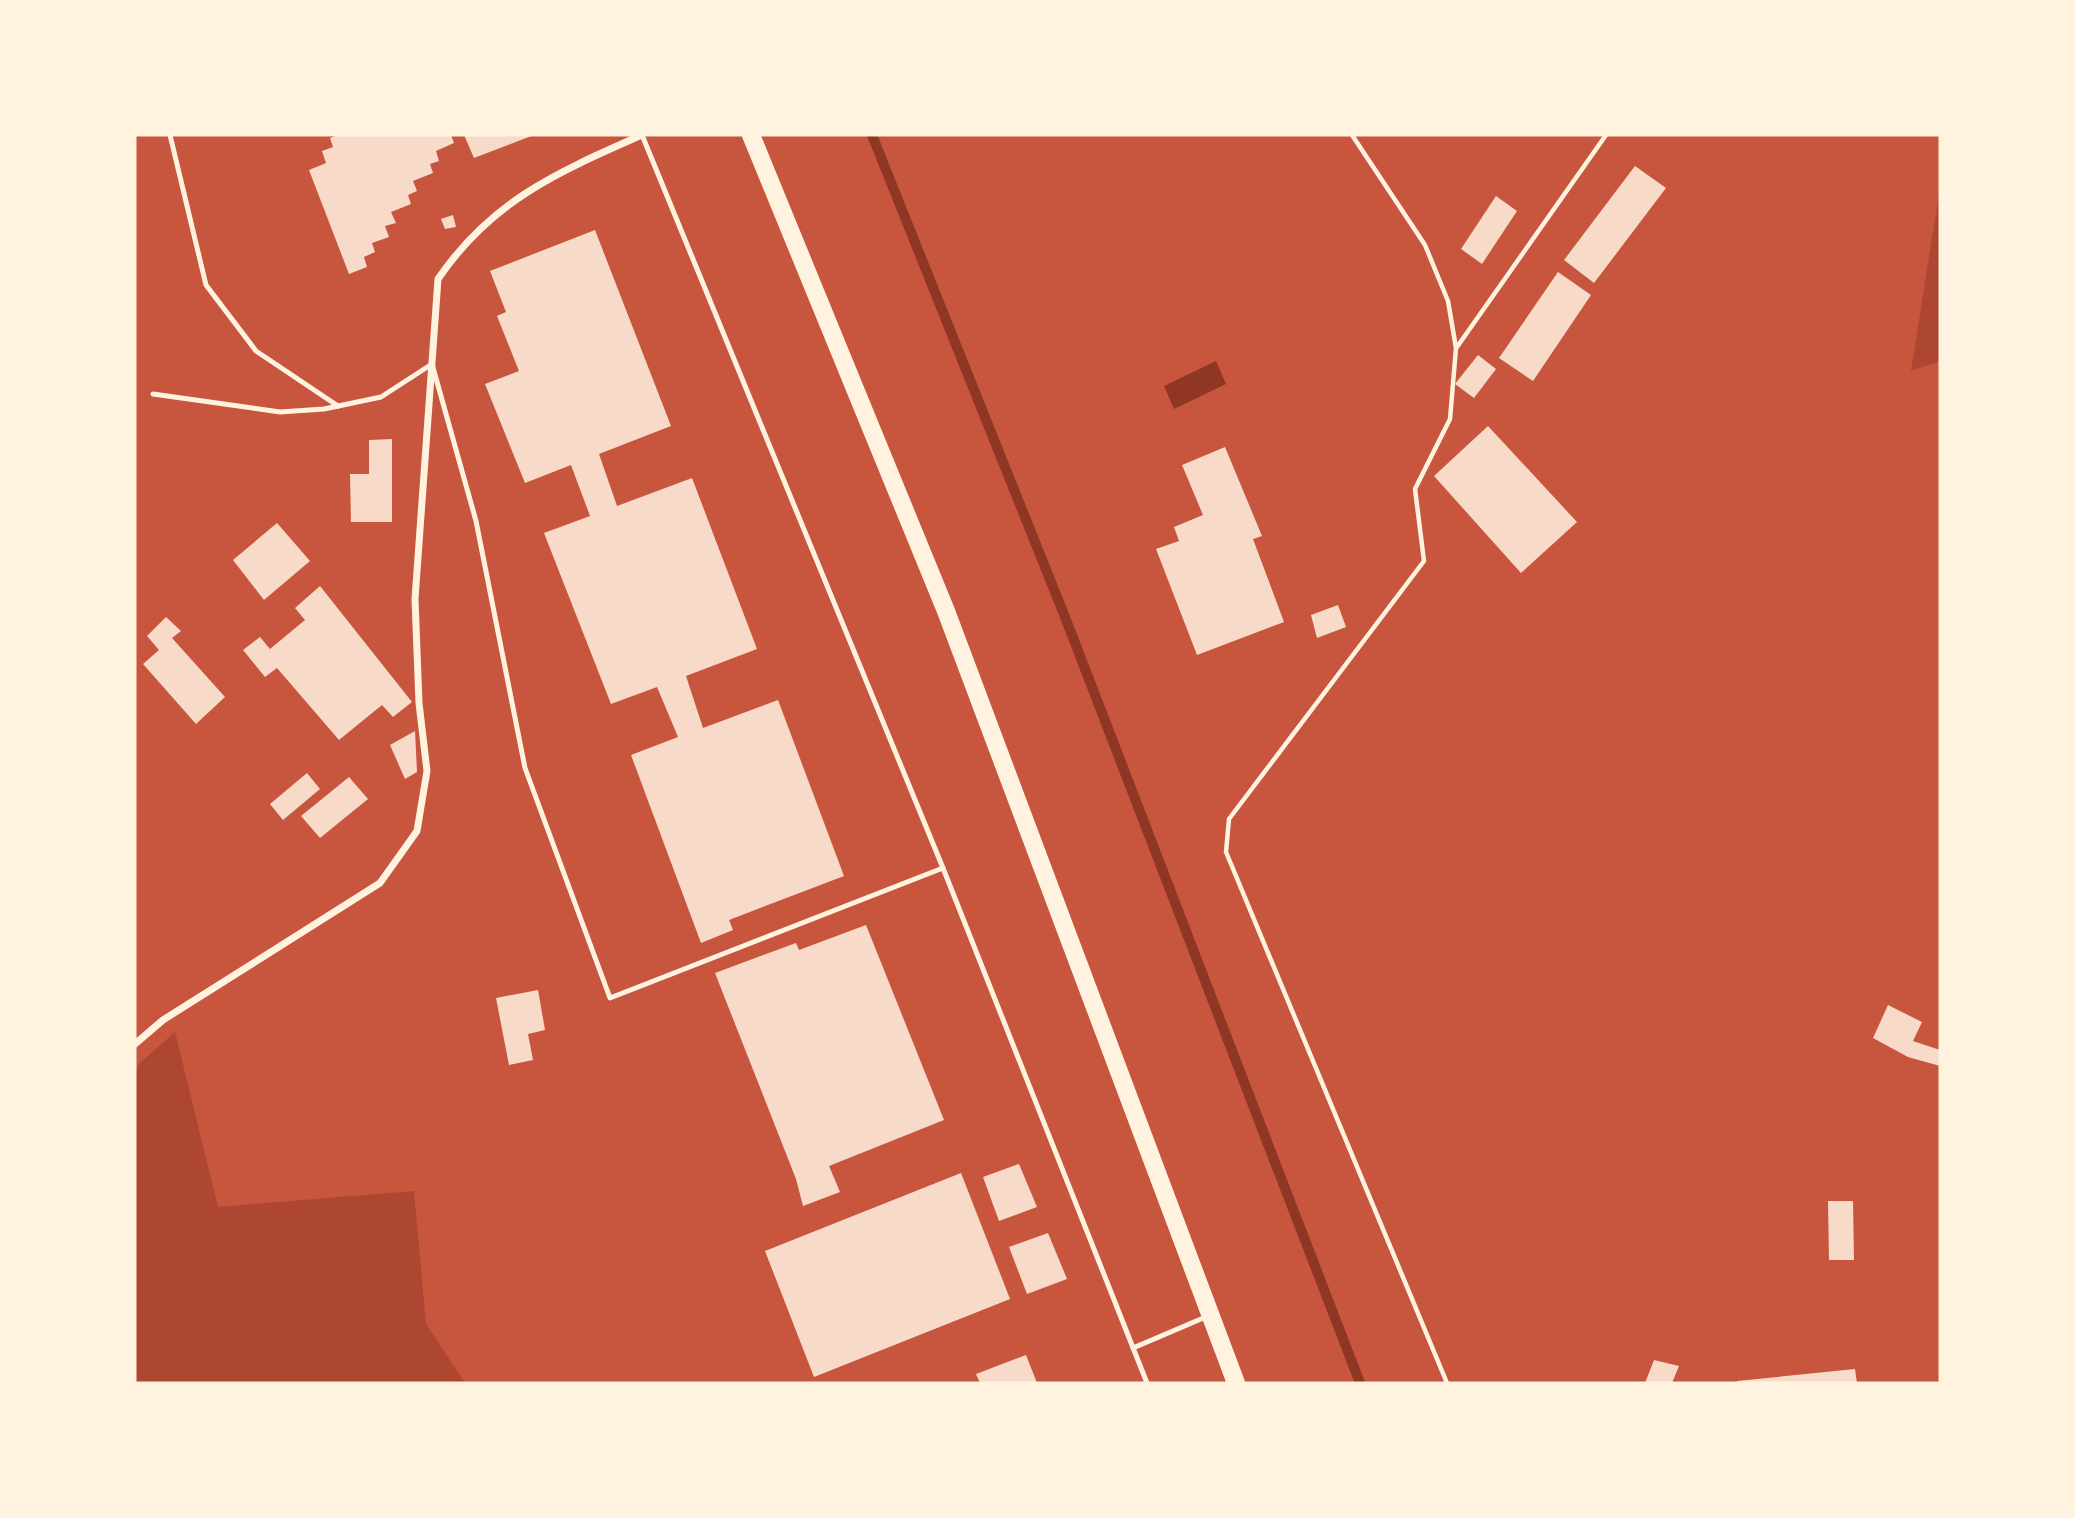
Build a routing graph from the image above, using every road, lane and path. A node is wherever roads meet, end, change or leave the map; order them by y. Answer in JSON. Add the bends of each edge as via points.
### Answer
{"nodes":[{"id":1,"x":170,"y":135,"type":"edge"},
{"id":2,"x":642,"y":135,"type":"edge"},
{"id":3,"x":751,"y":135,"type":"edge"},
{"id":4,"x":1352,"y":135,"type":"edge"},
{"id":5,"x":1606,"y":135,"type":"edge"},
{"id":6,"x":1456,"y":348,"type":"junction"},
{"id":7,"x":432,"y":364,"type":"junction"},
{"id":8,"x":153,"y":394,"type":"dead end"},
{"id":9,"x":338,"y":406,"type":"junction"},
{"id":10,"x":943,"y":868,"type":"junction"},
{"id":11,"x":135,"y":1044,"type":"edge"},
{"id":12,"x":1210,"y":1315,"type":"junction"},
{"id":13,"x":1133,"y":1348,"type":"junction"},
{"id":14,"x":1147,"y":1383,"type":"edge"},
{"id":15,"x":1236,"y":1383,"type":"edge"},
{"id":16,"x":1447,"y":1383,"type":"edge"}],
"edges":[{"from":1,"to":9,"type":"lane","via":[[206,285],[256,351]]},
{"from":2,"to":7,"type":"street","via":[[552,176],[488,220],[458,250],[438,279]]},
{"from":2,"to":10,"type":"lane"},
{"from":3,"to":12,"type":"main road","via":[[946,611]]},
{"from":4,"to":6,"type":"path","via":[[1425,245],[1448,301]]},
{"from":5,"to":6,"type":"path"},
{"from":6,"to":16,"type":"path","via":[[1450,419],[1415,489],[1424,561],[1229,820],[1226,852]]},
{"from":7,"to":9,"type":"lane","via":[[381,397]]},
{"from":7,"to":10,"type":"lane","via":[[476,521],[525,768],[610,998]]},
{"from":7,"to":11,"type":"street","via":[[415,599],[419,703],[428,771],[417,831],[380,883],[163,1020]]},
{"from":8,"to":9,"type":"lane","via":[[280,412]]},
{"from":10,"to":13,"type":"lane"},
{"from":12,"to":13,"type":"lane"},
{"from":12,"to":15,"type":"main road"},
{"from":13,"to":14,"type":"lane"}]}
